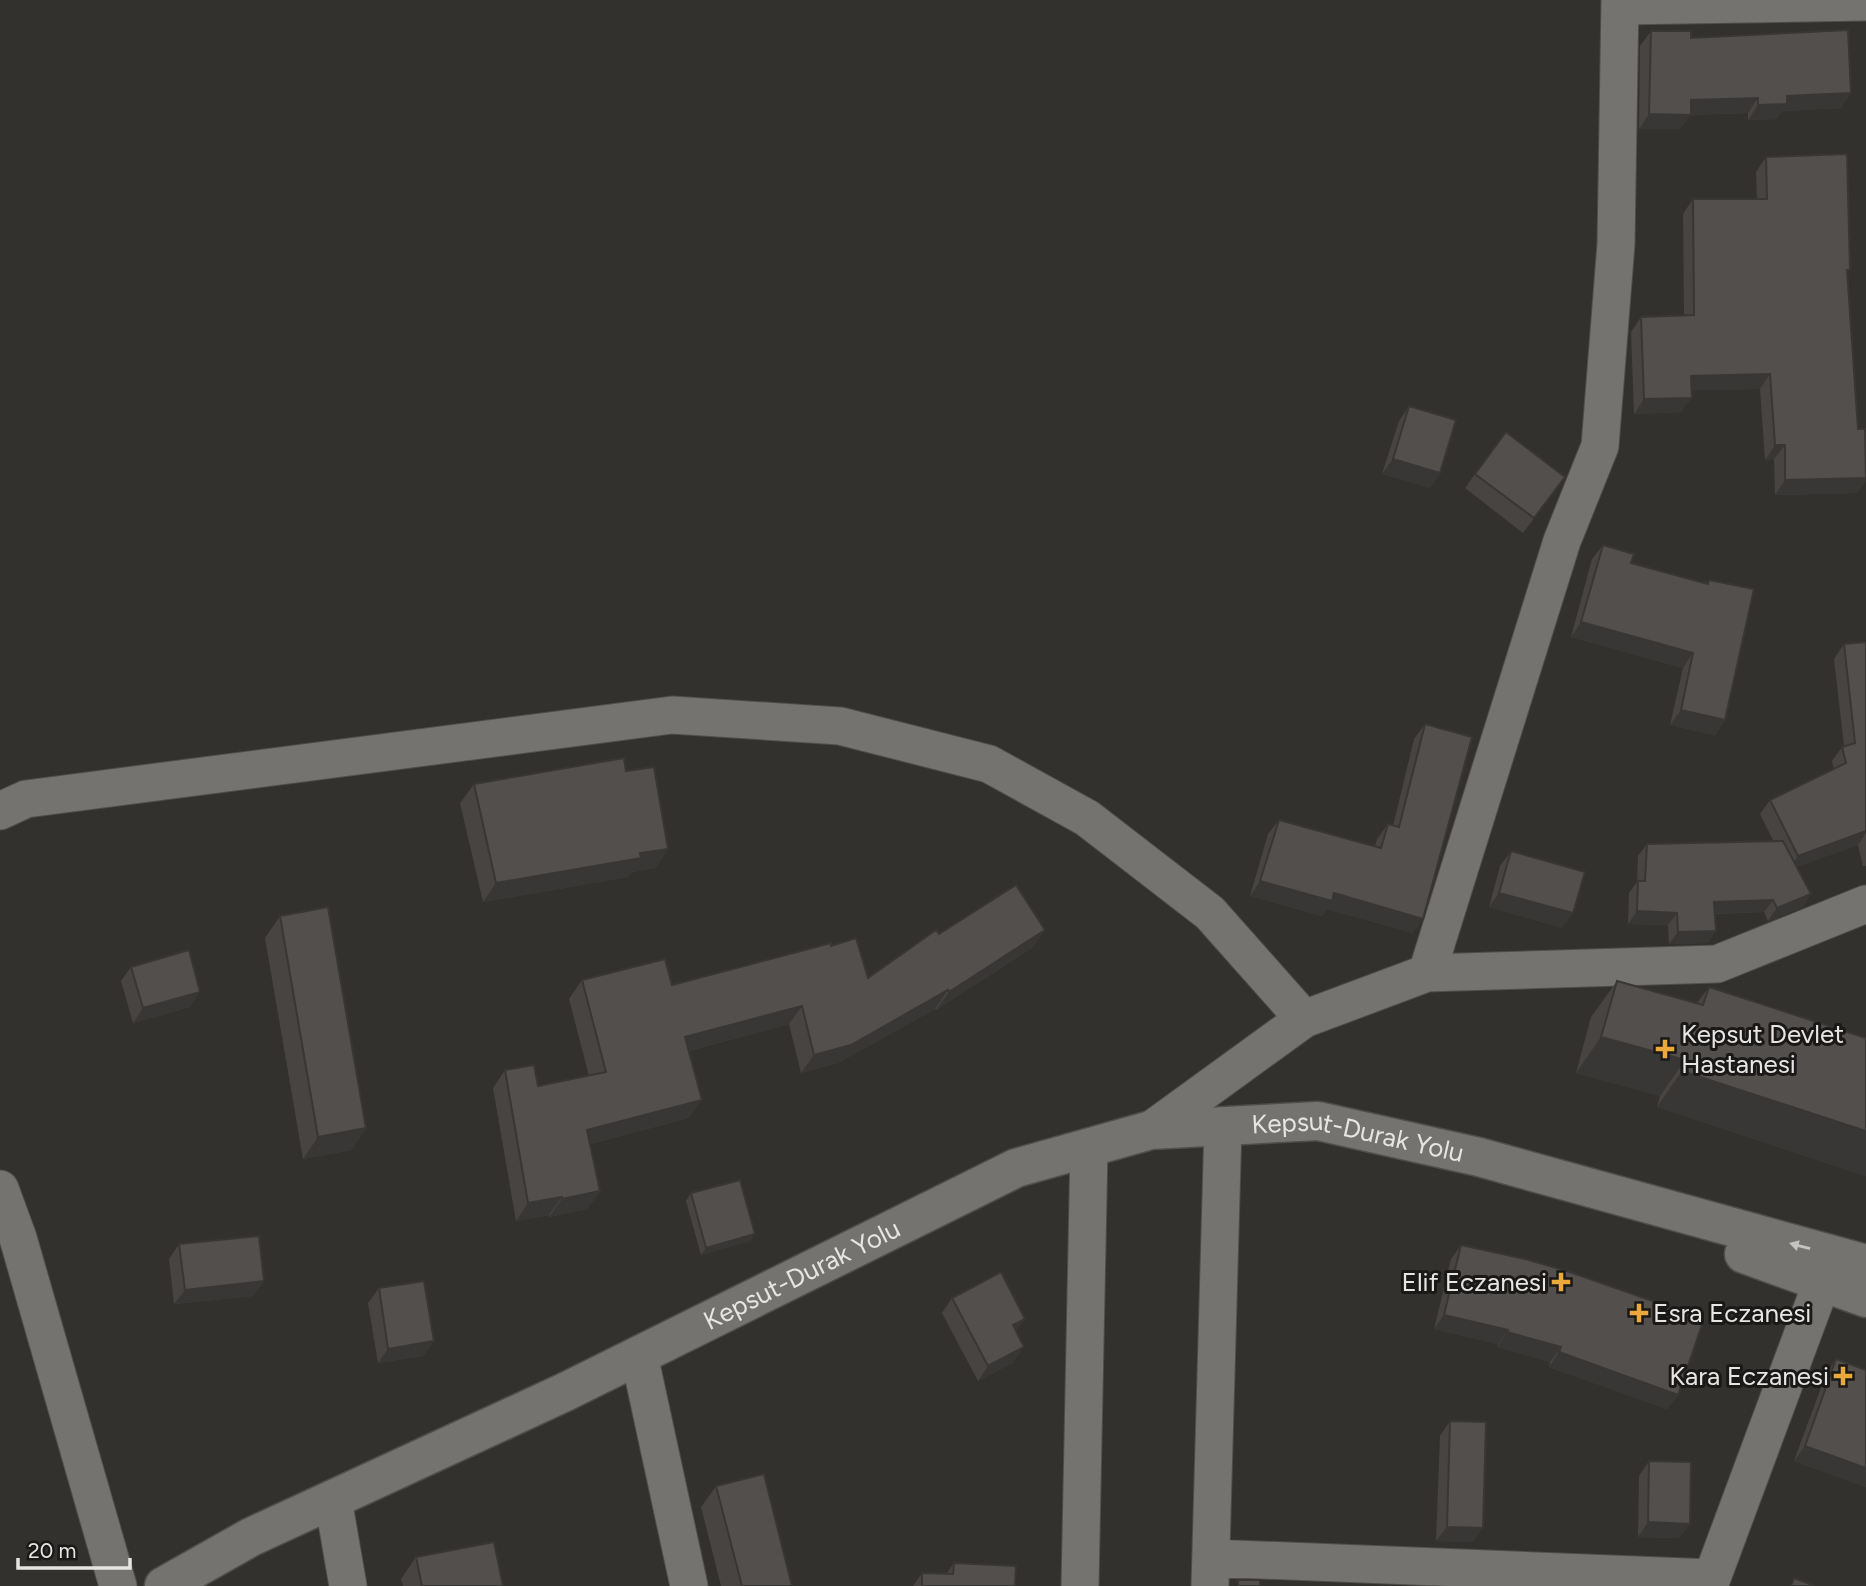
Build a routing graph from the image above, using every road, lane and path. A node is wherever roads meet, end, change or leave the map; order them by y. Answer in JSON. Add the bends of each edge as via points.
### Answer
{"nodes":[{"id":1,"x":1866,"y":2,"type":"edge"},
{"id":2,"x":1620,"y":3,"type":"edge"},
{"id":3,"x":0,"y":811,"type":"edge"},
{"id":4,"x":1866,"y":904,"type":"edge"},
{"id":5,"x":1427,"y":974,"type":"junction"},
{"id":6,"x":1304,"y":1019,"type":"junction"},
{"id":7,"x":1223,"y":1126,"type":"junction"},
{"id":8,"x":1151,"y":1130,"type":"junction"},
{"id":9,"x":1089,"y":1148,"type":"junction"},
{"id":10,"x":1479,"y":1157,"type":"junction"},
{"id":11,"x":0,"y":1189,"type":"edge"},
{"id":12,"x":1866,"y":1264,"type":"edge"},
{"id":13,"x":1822,"y":1282,"type":"junction"},
{"id":14,"x":1866,"y":1298,"type":"edge"},
{"id":15,"x":639,"y":1355,"type":"junction"},
{"id":16,"x":333,"y":1499,"type":"junction"},
{"id":17,"x":1211,"y":1572,"type":"edge"},
{"id":18,"x":1710,"y":1582,"type":"edge"},
{"id":19,"x":118,"y":1586,"type":"edge"},
{"id":20,"x":164,"y":1586,"type":"edge"},
{"id":21,"x":348,"y":1586,"type":"edge"},
{"id":22,"x":690,"y":1586,"type":"edge"},
{"id":23,"x":1080,"y":1586,"type":"edge"}],
"edges":[{"from":1,"to":2,"type":"street"},
{"from":2,"to":5,"type":"street","via":[[1616,244],[1600,446],[1562,541]]},
{"from":3,"to":6,"type":"street","via":[[26,799],[672,715],[840,726],[989,764],[1087,818],[1210,913]]},
{"from":4,"to":5,"type":"street","via":[[1717,964]]},
{"from":5,"to":6,"type":"street"},
{"from":6,"to":8,"type":"street"},
{"from":7,"to":8,"type":"main road","name":"Kepsut-Durak Yolu"},
{"from":7,"to":10,"type":"main road","name":"Kepsut-Durak Yolu","via":[[1318,1121]]},
{"from":7,"to":17,"type":"street"},
{"from":8,"to":9,"type":"main road","name":"Kepsut-Durak Yolu"},
{"from":9,"to":15,"type":"main road","name":"Kepsut-Durak Yolu","via":[[1016,1168]]},
{"from":9,"to":23,"type":"street"},
{"from":12,"to":10,"type":"main road","name":"Kepsut-Durak Yolu","one_way":true},
{"from":10,"to":13,"type":"main road","name":"Kepsut-Durak Yolu"},
{"from":11,"to":19,"type":"street"},
{"from":13,"to":14,"type":"main road","name":"Kepsut-Durak Yolu"},
{"from":13,"to":18,"type":"street"},
{"from":15,"to":16,"type":"main road","name":"Kepsut-Durak Yolu"},
{"from":15,"to":22,"type":"street"},
{"from":16,"to":20,"type":"main road","name":"Kepsut-Durak Yolu","via":[[251,1537]]},
{"from":16,"to":21,"type":"street"},
{"from":17,"to":18,"type":"street"}]}
